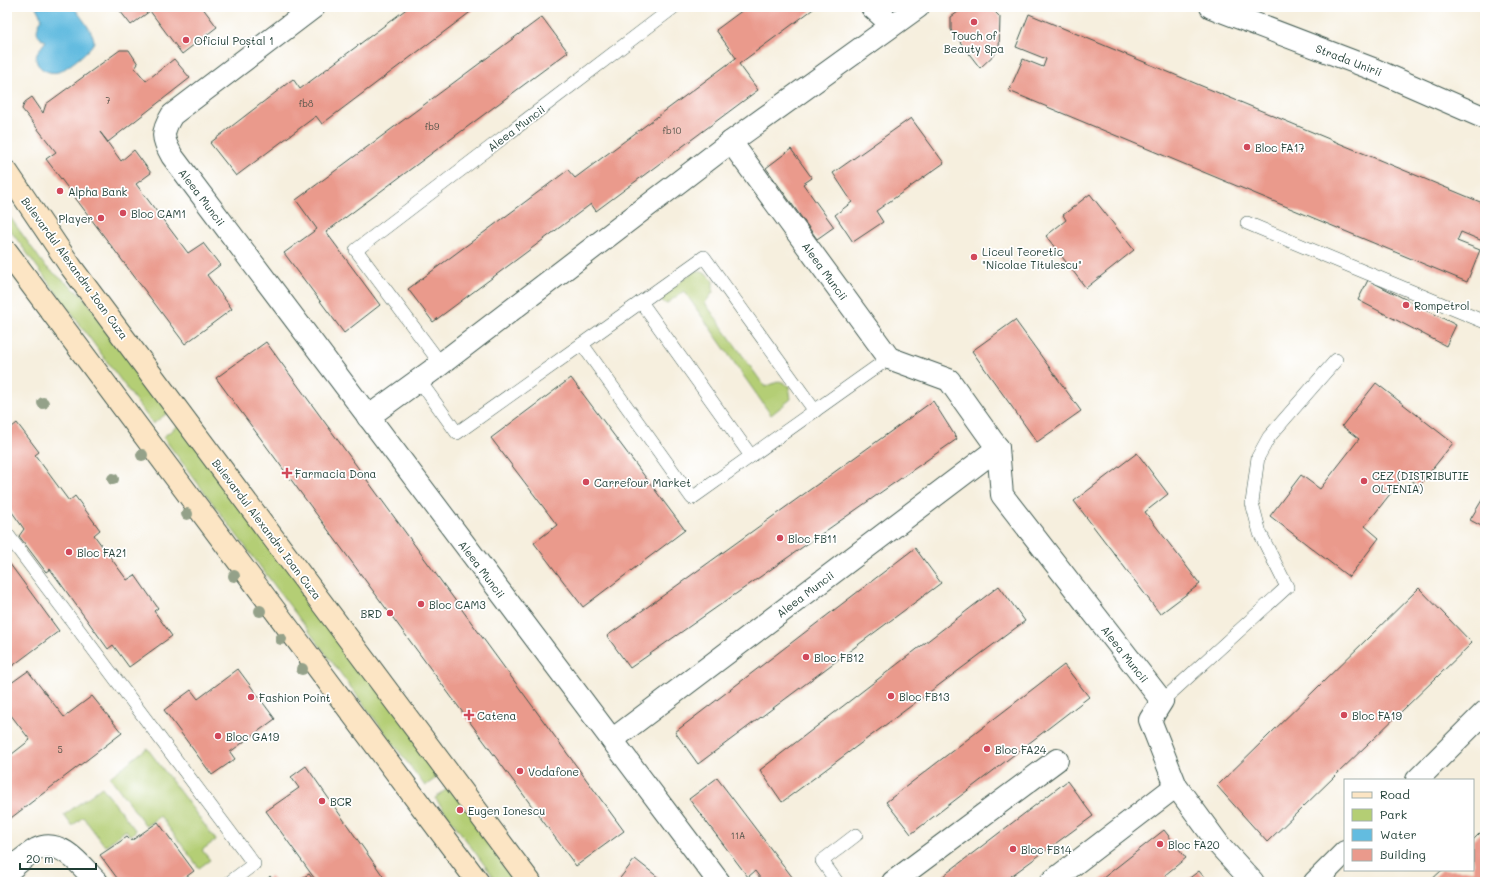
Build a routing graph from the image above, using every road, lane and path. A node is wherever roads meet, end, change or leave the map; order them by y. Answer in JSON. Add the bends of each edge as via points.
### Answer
{"nodes":[{"id":1,"x":314,"y":7,"type":"edge"},
{"id":2,"x":674,"y":7,"type":"edge"},
{"id":3,"x":872,"y":7,"type":"edge"},
{"id":4,"x":918,"y":7,"type":"edge"},
{"id":5,"x":1225,"y":10,"type":"edge"},
{"id":6,"x":892,"y":25,"type":"junction"},
{"id":7,"x":1485,"y":118,"type":"edge"},
{"id":8,"x":731,"y":142,"type":"junction"},
{"id":9,"x":7,"y":172,"type":"edge"},
{"id":10,"x":1247,"y":222,"type":"dead end"},
{"id":11,"x":7,"y":252,"type":"edge"},
{"id":12,"x":641,"y":302,"type":"junction"},
{"id":13,"x":1485,"y":322,"type":"edge"},
{"id":14,"x":582,"y":344,"type":"junction"},
{"id":15,"x":889,"y":358,"type":"junction"},
{"id":16,"x":1336,"y":360,"type":"dead end"},
{"id":17,"x":441,"y":364,"type":"junction"},
{"id":18,"x":419,"y":380,"type":"junction"},
{"id":19,"x":815,"y":411,"type":"junction"},
{"id":20,"x":368,"y":417,"type":"junction"},
{"id":21,"x":998,"y":448,"type":"junction"},
{"id":22,"x":751,"y":456,"type":"junction"},
{"id":23,"x":7,"y":534,"type":"edge"},
{"id":24,"x":1162,"y":701,"type":"junction"},
{"id":25,"x":1485,"y":712,"type":"edge"},
{"id":26,"x":612,"y":740,"type":"junction"},
{"id":27,"x":1057,"y":760,"type":"dead end"},
{"id":28,"x":1418,"y":779,"type":"edge"},
{"id":29,"x":1176,"y":786,"type":"junction"},
{"id":30,"x":856,"y":835,"type":"dead end"},
{"id":31,"x":1344,"y":853,"type":"edge"},
{"id":32,"x":7,"y":872,"type":"edge"},
{"id":33,"x":1317,"y":881,"type":"edge"},
{"id":34,"x":97,"y":882,"type":"edge"},
{"id":35,"x":230,"y":882,"type":"edge"},
{"id":36,"x":478,"y":882,"type":"edge"},
{"id":37,"x":530,"y":882,"type":"edge"},
{"id":38,"x":719,"y":882,"type":"edge"},
{"id":39,"x":837,"y":882,"type":"edge"},
{"id":40,"x":892,"y":882,"type":"edge"},
{"id":41,"x":1051,"y":882,"type":"edge"},
{"id":42,"x":1254,"y":882,"type":"edge"}],
"edges":[{"from":1,"to":20,"type":"street","name":"Aleea Muncii","via":[[172,114],[164,126],[164,141],[172,156]]},
{"from":2,"to":17,"type":"lane","name":"Aleea Muncii","via":[[356,250]]},
{"from":3,"to":6,"type":"street"},
{"from":4,"to":6,"type":"street"},
{"from":5,"to":7,"type":"street","name":"Strada Unirii","via":[[1373,69]]},
{"from":6,"to":8,"type":"street"},
{"from":8,"to":15,"type":"street","name":"Aleea Muncii"},
{"from":8,"to":17,"type":"street"},
{"from":9,"to":37,"type":"main road","name":"Bulevardul Alexandru Ioan Cuza","via":[[72,267]]},
{"from":10,"to":13,"type":"lane"},
{"from":11,"to":36,"type":"main road"},
{"from":12,"to":14,"type":"lane"},
{"from":12,"to":19,"type":"lane","via":[[704,257]]},
{"from":12,"to":22,"type":"lane"},
{"from":14,"to":18,"type":"lane","via":[[457,433]]},
{"from":14,"to":22,"type":"lane","via":[[692,498]]},
{"from":15,"to":19,"type":"lane"},
{"from":15,"to":21,"type":"street","via":[[948,380]]},
{"from":16,"to":24,"type":"lane","via":[[1269,437],[1258,457],[1252,503],[1260,532],[1287,587]]},
{"from":17,"to":18,"type":"street"},
{"from":18,"to":20,"type":"street"},
{"from":19,"to":22,"type":"lane"},
{"from":20,"to":26,"type":"street","name":"Aleea Muncii"},
{"from":21,"to":24,"type":"street","name":"Aleea Muncii","via":[[1002,495]]},
{"from":21,"to":26,"type":"street","name":"Aleea Muncii"},
{"from":23,"to":35,"type":"lane","via":[[254,864]]},
{"from":24,"to":29,"type":"street","via":[[1150,720]]},
{"from":25,"to":28,"type":"street"},
{"from":26,"to":38,"type":"street","name":"Aleea Muncii"},
{"from":27,"to":40,"type":"street"},
{"from":29,"to":41,"type":"street"},
{"from":29,"to":42,"type":"street","via":[[1220,846]]},
{"from":30,"to":39,"type":"lane","via":[[822,861]]},
{"from":31,"to":33,"type":"street"},
{"from":32,"to":34,"type":"street","via":[[28,854],[48,846],[69,854]]}]}
